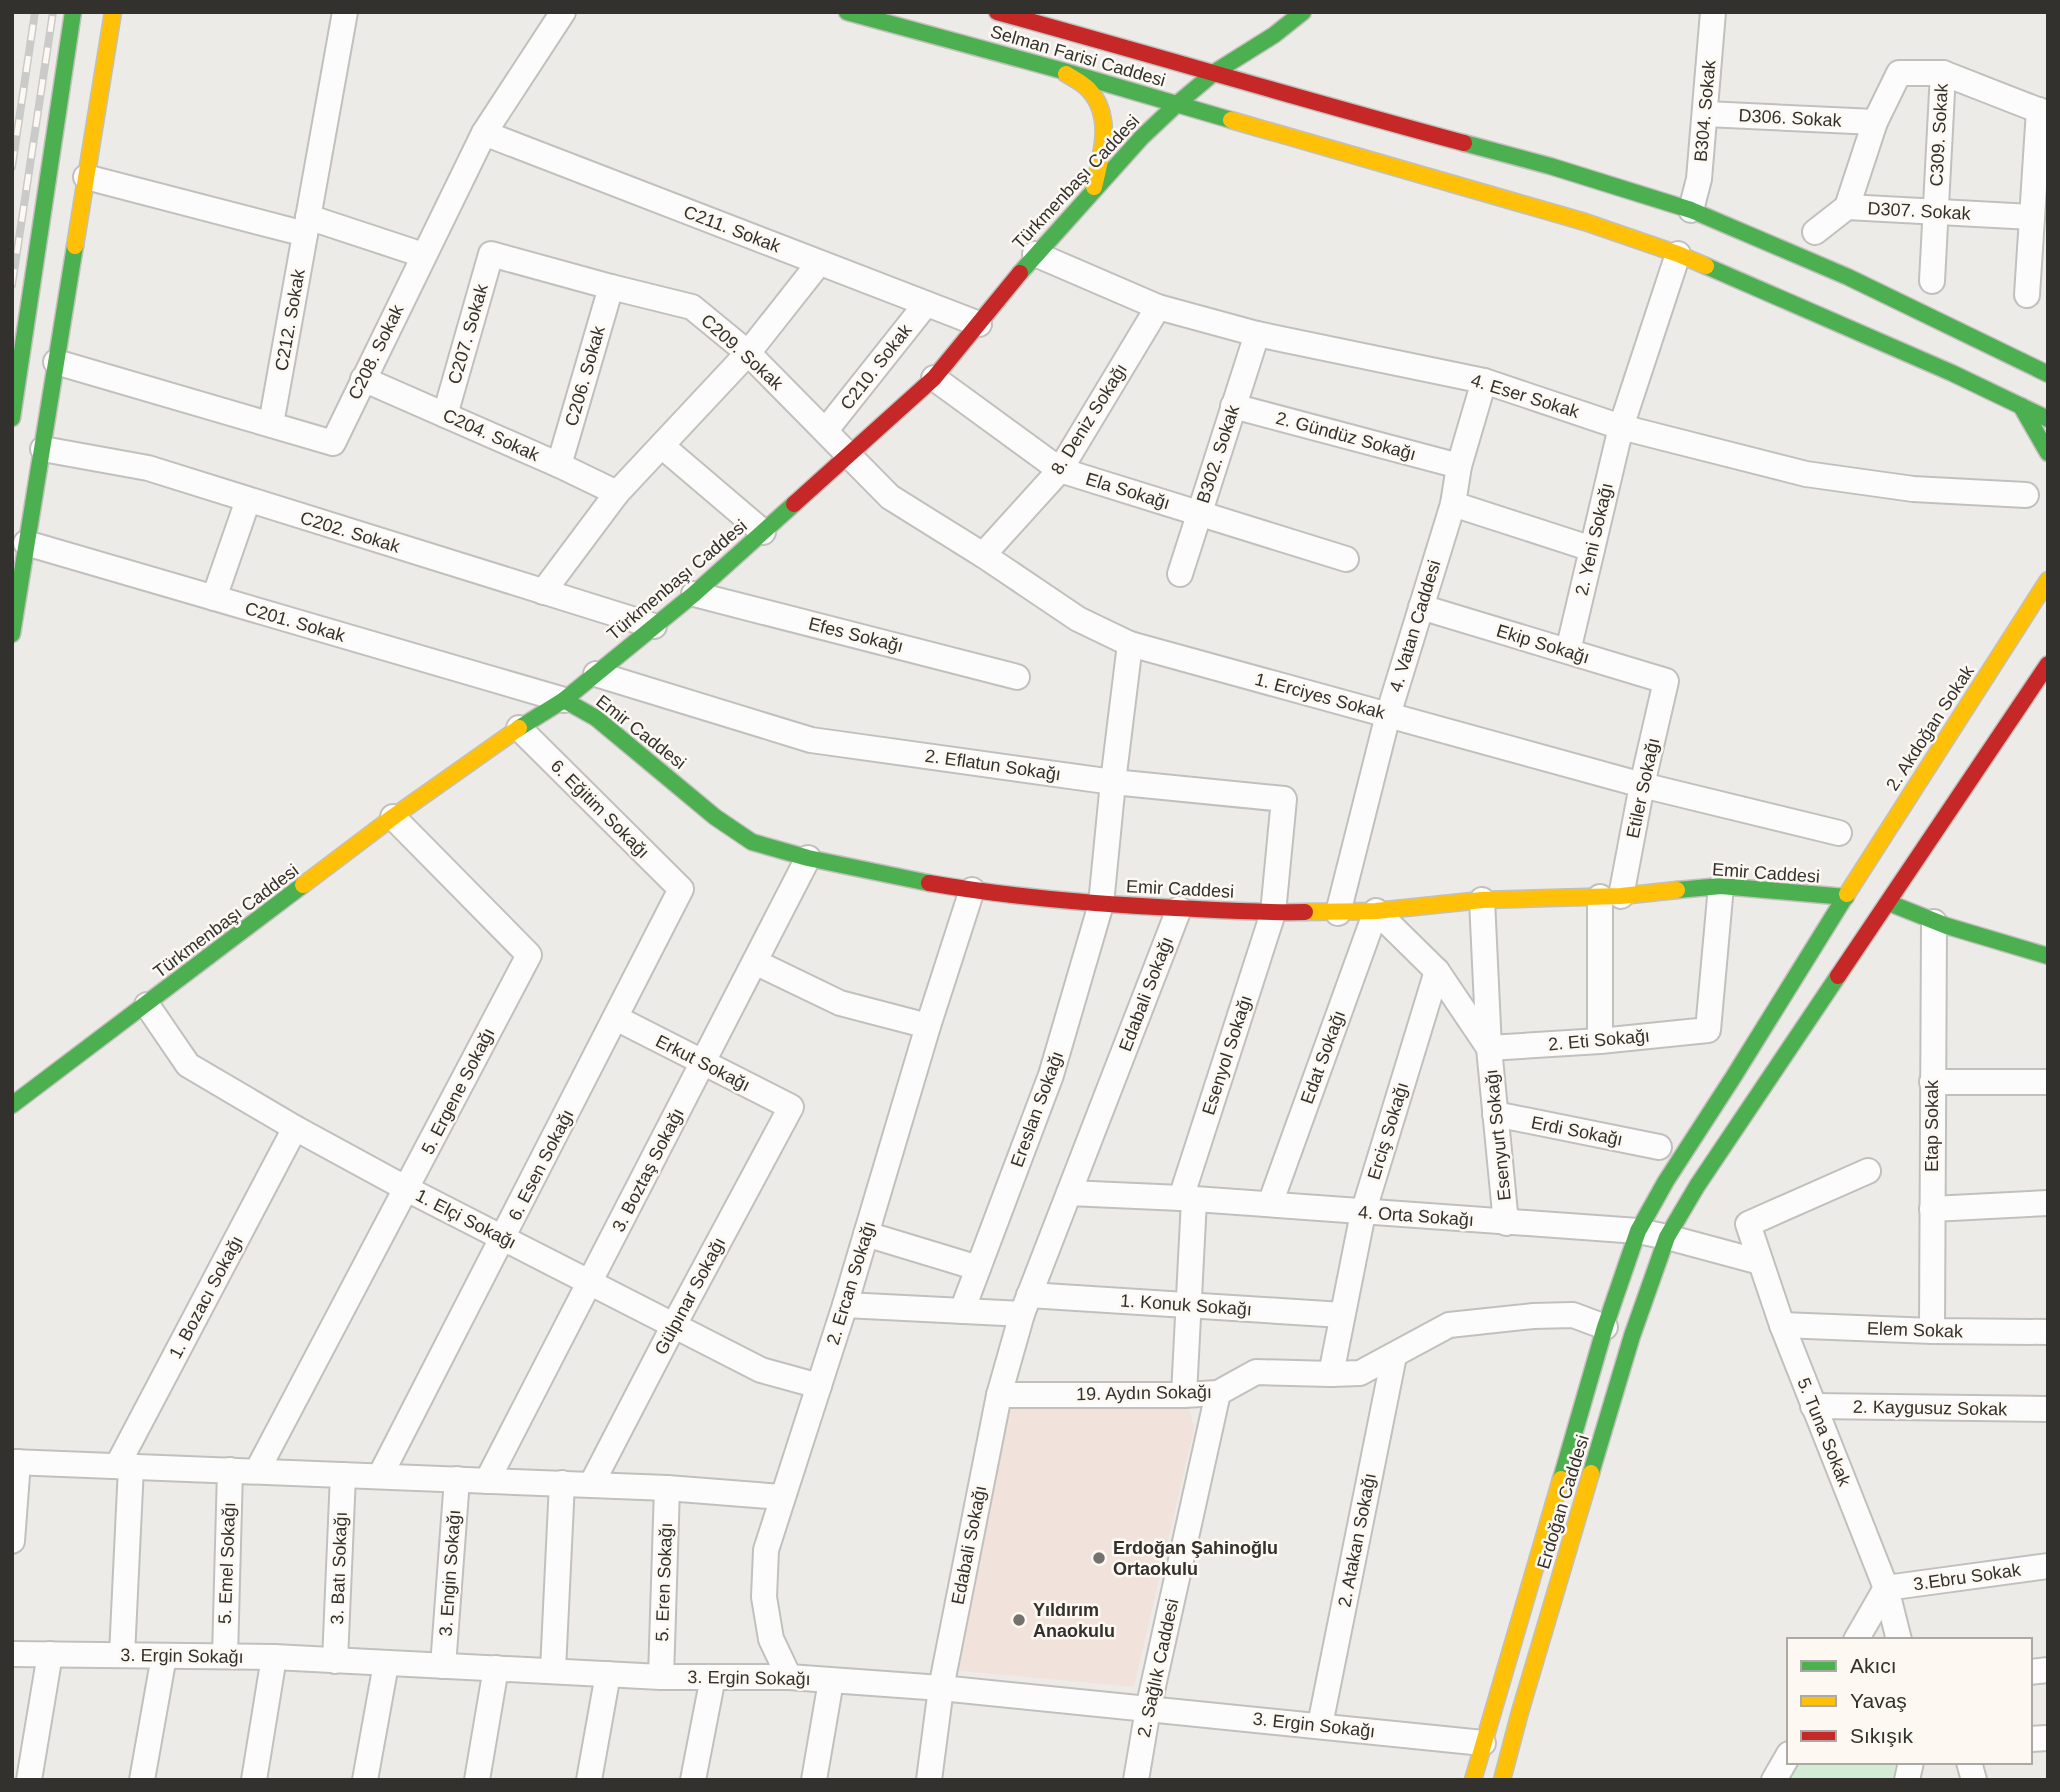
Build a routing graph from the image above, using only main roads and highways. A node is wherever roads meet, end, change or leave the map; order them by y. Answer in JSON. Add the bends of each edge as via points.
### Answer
{"nodes":[{"id":1,"x":73,"y":12,"type":"edge"},
{"id":2,"x":113,"y":12,"type":"edge"},
{"id":3,"x":847,"y":12,"type":"edge"},
{"id":4,"x":996,"y":12,"type":"edge"},
{"id":5,"x":1303,"y":12,"type":"edge"},
{"id":6,"x":1060,"y":70,"type":"junction"},
{"id":7,"x":1215,"y":72,"type":"junction"},
{"id":8,"x":1177,"y":104,"type":"junction"},
{"id":9,"x":1094,"y":187,"type":"junction"},
{"id":10,"x":2048,"y":374,"type":"edge"},
{"id":11,"x":2021,"y":406,"type":"junction"},
{"id":12,"x":12,"y":418,"type":"edge"},
{"id":13,"x":2048,"y":419,"type":"edge"},
{"id":14,"x":2048,"y":453,"type":"edge"},
{"id":15,"x":2048,"y":580,"type":"edge"},
{"id":16,"x":12,"y":634,"type":"edge"},
{"id":17,"x":2048,"y":664,"type":"edge"},
{"id":18,"x":564,"y":700,"type":"junction"},
{"id":19,"x":1846,"y":897,"type":"junction"},
{"id":20,"x":1889,"y":903,"type":"junction"},
{"id":21,"x":2048,"y":956,"type":"edge"},
{"id":22,"x":12,"y":1105,"type":"edge"},
{"id":23,"x":1474,"y":1780,"type":"edge"},
{"id":24,"x":1502,"y":1780,"type":"edge"}],
"edges":[{"from":1,"to":12,"type":"main road"},
{"from":2,"to":16,"type":"main road"},
{"from":3,"to":6,"type":"main road","name":"Selman Farisi Caddesi"},
{"from":4,"to":7,"type":"main road","name":"Selman Farisi Caddesi"},
{"from":5,"to":7,"type":"main road","name":"Türkmenbaşı Caddesi"},
{"from":6,"to":8,"type":"main road","name":"Selman Farisi Caddesi"},
{"from":6,"to":9,"type":"main road","via":[[1090,91],[1102,111],[1104,135]]},
{"from":7,"to":8,"type":"main road","name":"Türkmenbaşı Caddesi"},
{"from":7,"to":10,"type":"main road","name":"Selman Farisi Caddesi","via":[[1691,209],[1848,277]]},
{"from":8,"to":9,"type":"main road","name":"Türkmenbaşı Caddesi"},
{"from":8,"to":11,"type":"main road","name":"Selman Farisi Caddesi","via":[[1585,222],[1678,254]]},
{"from":9,"to":18,"type":"main road","name":"Türkmenbaşı Caddesi","via":[[933,377],[694,594]]},
{"from":11,"to":13,"type":"main road","name":"Selman Farisi Caddesi"},
{"from":11,"to":14,"type":"main road"},
{"from":15,"to":19,"type":"main road","name":"2. Akdoğan Sokak"},
{"from":17,"to":20,"type":"main road","name":"Erdoğan Caddesi"},
{"from":18,"to":19,"type":"main road","name":"Emir Caddesi","via":[[596,718],[752,842],[808,858],[972,890],[1101,904],[1273,913],[1376,911],[1721,886]]},
{"from":18,"to":22,"type":"main road","name":"Türkmenbaşı Caddesi","via":[[393,817]]},
{"from":19,"to":23,"type":"main road","name":"2. Akdoğan Sokak","via":[[1665,1181],[1638,1231],[1605,1327]]},
{"from":20,"to":21,"type":"main road","via":[[1934,922]]},
{"from":20,"to":24,"type":"main road","name":"Erdoğan Caddesi","via":[[1667,1237],[1632,1336]]}]}
